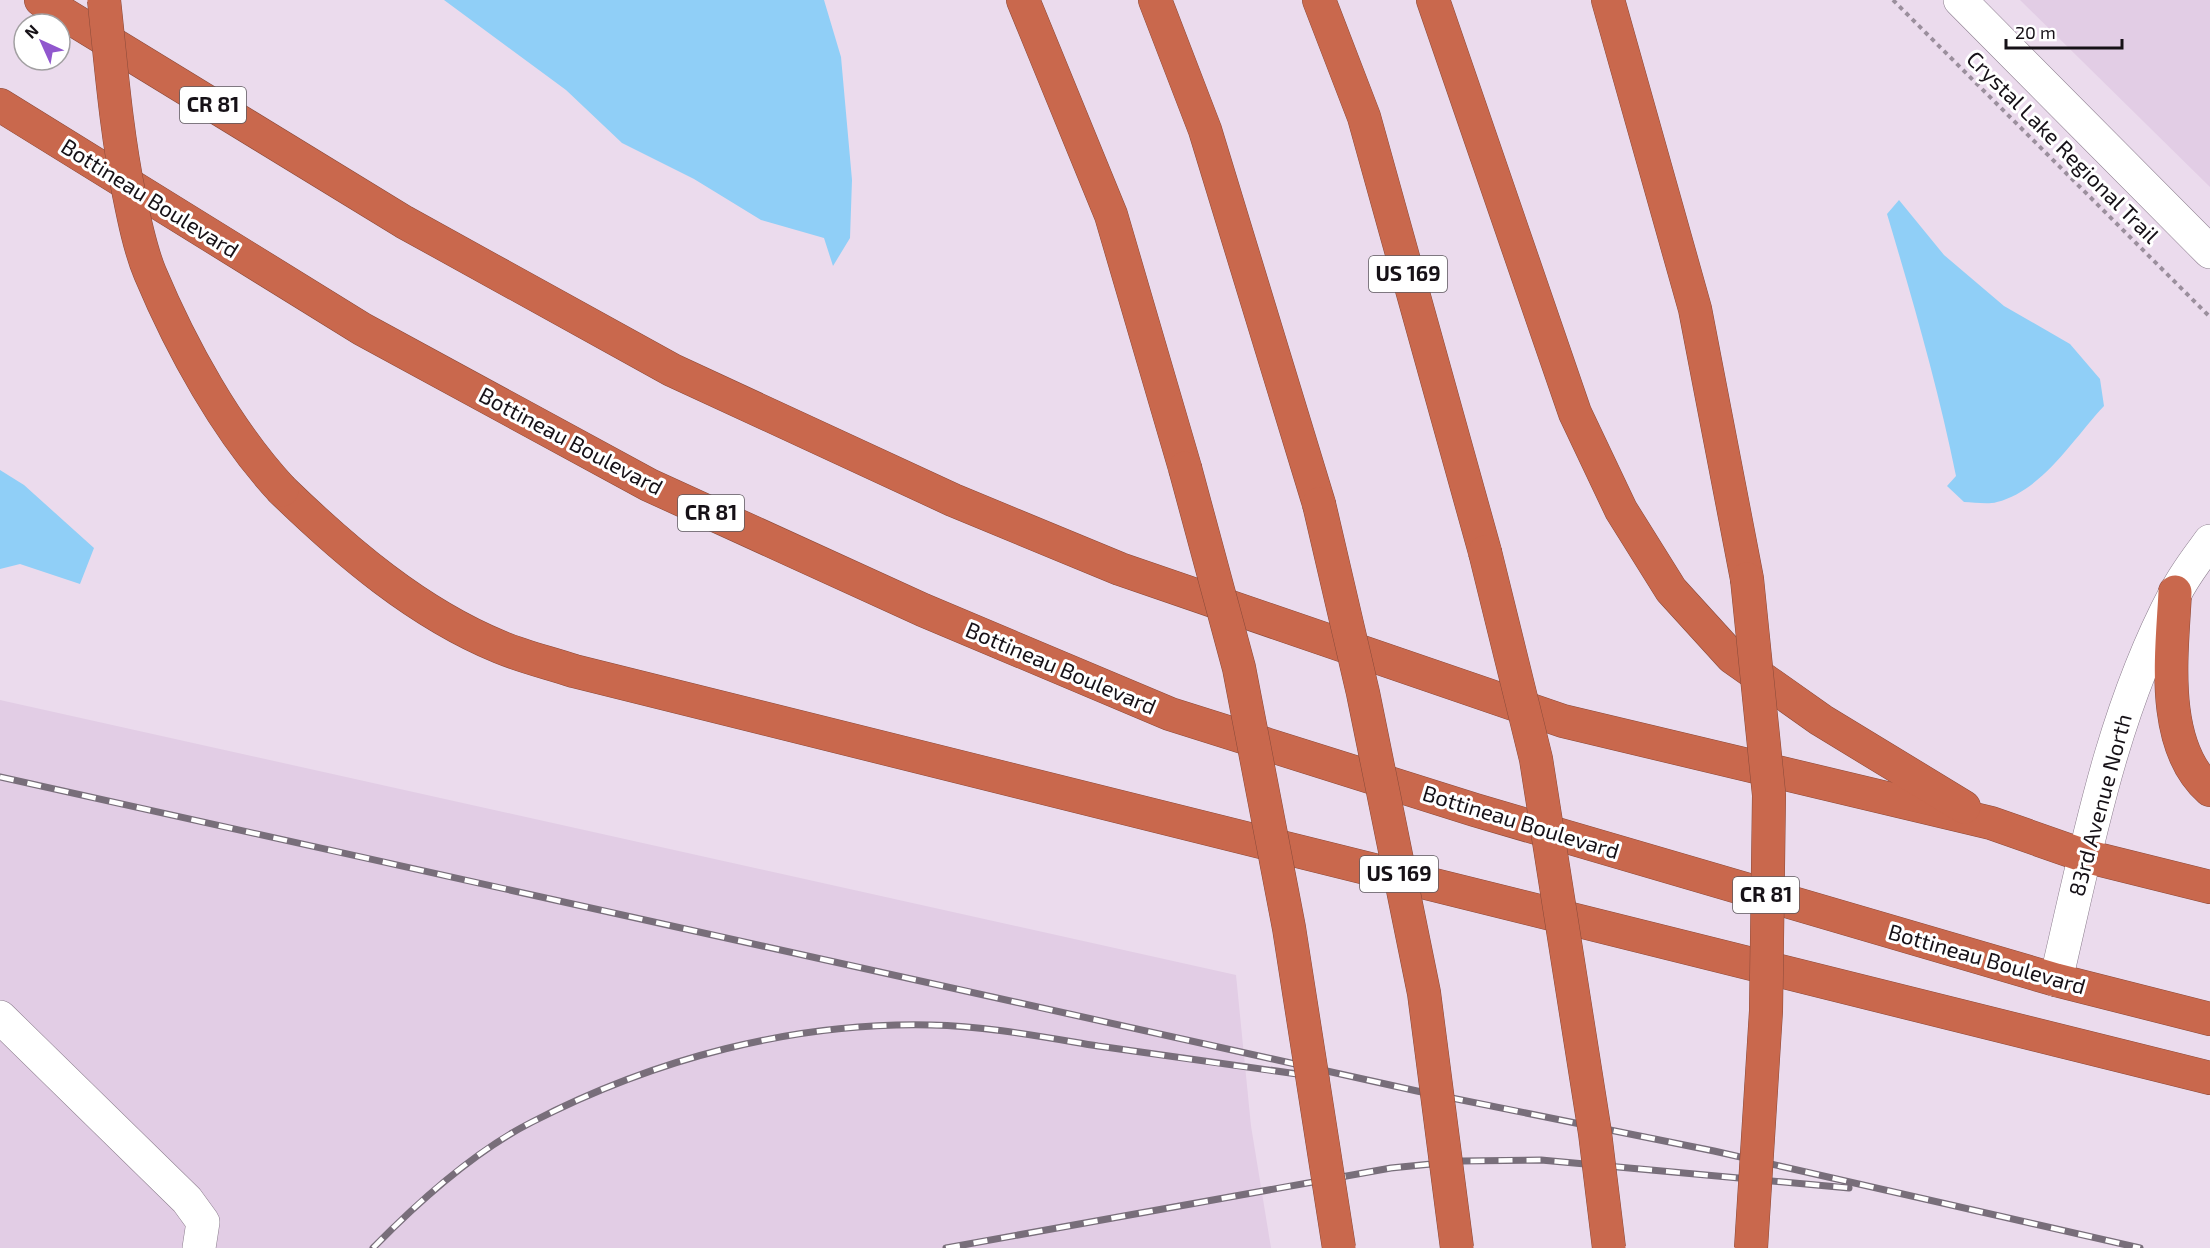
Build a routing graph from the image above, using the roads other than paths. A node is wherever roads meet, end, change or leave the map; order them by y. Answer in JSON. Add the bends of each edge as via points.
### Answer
{"nodes":[{"id":1,"x":41,"y":0,"type":"edge"},
{"id":2,"x":104,"y":0,"type":"edge"},
{"id":3,"x":1023,"y":0,"type":"edge"},
{"id":4,"x":1155,"y":0,"type":"edge"},
{"id":5,"x":1319,"y":0,"type":"edge"},
{"id":6,"x":1433,"y":0,"type":"edge"},
{"id":7,"x":1608,"y":0,"type":"edge"},
{"id":8,"x":1960,"y":0,"type":"edge"},
{"id":9,"x":0,"y":105,"type":"edge"},
{"id":10,"x":2210,"y":252,"type":"edge"},
{"id":11,"x":2210,"y":541,"type":"edge"},
{"id":12,"x":2175,"y":592,"type":"junction"},
{"id":13,"x":2210,"y":790,"type":"edge"},
{"id":14,"x":1991,"y":823,"type":"junction"},
{"id":15,"x":2085,"y":856,"type":"junction"},
{"id":16,"x":2210,"y":887,"type":"edge"},
{"id":17,"x":2056,"y":980,"type":"junction"},
{"id":18,"x":0,"y":1017,"type":"edge"},
{"id":19,"x":2210,"y":1019,"type":"edge"},
{"id":20,"x":2210,"y":1078,"type":"edge"},
{"id":21,"x":199,"y":1248,"type":"edge"},
{"id":22,"x":1339,"y":1248,"type":"edge"},
{"id":23,"x":1457,"y":1248,"type":"edge"},
{"id":24,"x":1609,"y":1248,"type":"edge"},
{"id":25,"x":1752,"y":1248,"type":"edge"}],
"edges":[{"from":1,"to":14,"type":"highway","number":"CR 81","via":[[404,222],[672,370],[953,500],[1120,569],[1563,721]]},
{"from":2,"to":20,"type":"highway","bridge":true,"via":[[129,194],[149,271],[189,353],[228,420],[261,468],[335,542],[418,603],[499,647],[574,671]]},
{"from":3,"to":22,"type":"highway","bridge":true,"via":[[1111,215],[1242,679],[1290,928]]},
{"from":4,"to":23,"type":"highway","number":"US 169","bridge":true,"via":[[1205,130],[1319,504],[1363,693],[1424,993]]},
{"from":5,"to":24,"type":"highway","number":"US 169","bridge":true,"via":[[1364,117],[1485,552],[1536,759],[1595,1133]]},
{"from":6,"to":14,"type":"highway","via":[[1575,413],[1621,510],[1671,590],[1732,657],[1821,720]]},
{"from":7,"to":25,"type":"highway","bridge":true,"via":[[1695,309],[1747,579],[1769,795],[1766,1011]]},
{"from":8,"to":10,"type":"street"},
{"from":9,"to":17,"type":"highway","name":"Bottineau Boulevard","number":"CR 81","via":[[362,329],[649,485],[923,610],[1170,714],[1475,810]]},
{"from":11,"to":12,"type":"street","name":"83rd Avenue North"},
{"from":12,"to":13,"type":"highway","via":[[2170,685],[2176,727],[2196,778]]},
{"from":12,"to":15,"type":"street","name":"83rd Avenue North","via":[[2131,690],[2100,786]]},
{"from":14,"to":15,"type":"highway","number":"CR 81"},
{"from":15,"to":16,"type":"highway","number":"CR 81"},
{"from":15,"to":17,"type":"street","name":"83rd Avenue North"},
{"from":17,"to":19,"type":"highway","name":"Bottineau Boulevard","number":"CR 81"},
{"from":18,"to":21,"type":"street","via":[[187,1200],[203,1222]]}]}
